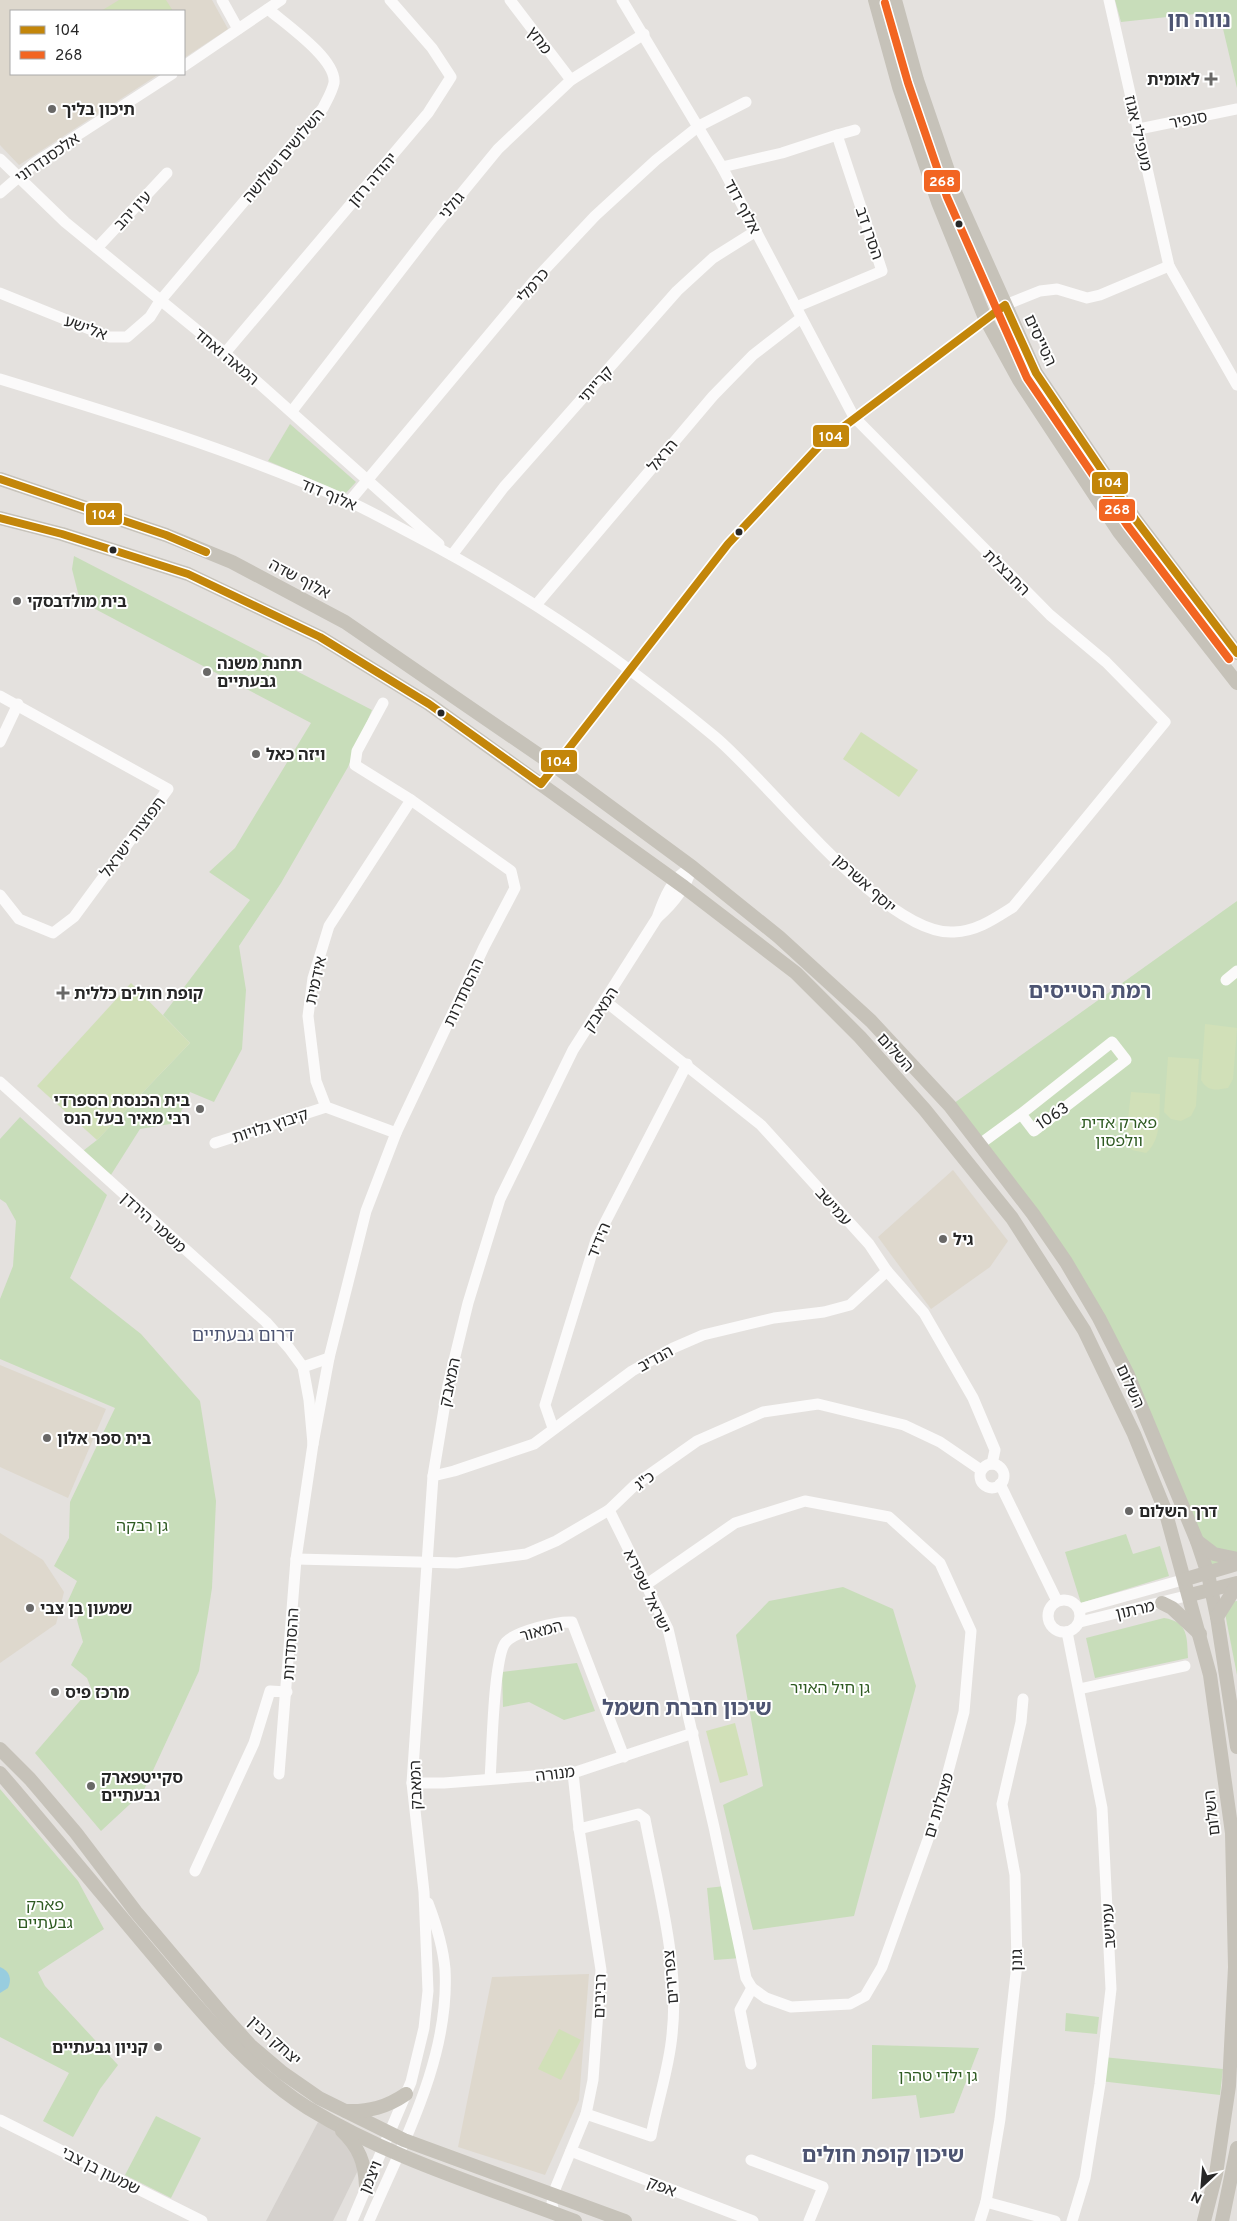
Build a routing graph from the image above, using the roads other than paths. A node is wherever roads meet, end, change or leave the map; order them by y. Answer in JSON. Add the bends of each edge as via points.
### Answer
{"nodes":[{"id":1,"x":222,"y":0,"type":"edge"},
{"id":2,"x":281,"y":0,"type":"edge"},
{"id":3,"x":390,"y":0,"type":"edge"},
{"id":4,"x":510,"y":0,"type":"edge"},
{"id":5,"x":622,"y":0,"type":"edge"},
{"id":6,"x":875,"y":0,"type":"edge"},
{"id":7,"x":895,"y":0,"type":"edge"},
{"id":8,"x":1109,"y":0,"type":"edge"},
{"id":9,"x":268,"y":9,"type":"junction"},
{"id":10,"x":238,"y":29,"type":"junction"},
{"id":11,"x":644,"y":34,"type":"junction"},
{"id":12,"x":185,"y":65,"type":"edge"},
{"id":13,"x":170,"y":75,"type":"edge"},
{"id":14,"x":571,"y":80,"type":"junction"},
{"id":15,"x":746,"y":102,"type":"dead end"},
{"id":16,"x":1237,"y":110,"type":"edge"},
{"id":17,"x":698,"y":126,"type":"junction"},
{"id":18,"x":1139,"y":129,"type":"junction"},
{"id":19,"x":855,"y":130,"type":"dead end"},
{"id":20,"x":837,"y":135,"type":"junction"},
{"id":21,"x":0,"y":158,"type":"edge"},
{"id":22,"x":722,"y":167,"type":"junction"},
{"id":23,"x":167,"y":173,"type":"dead end"},
{"id":24,"x":18,"y":175,"type":"junction"},
{"id":25,"x":0,"y":193,"type":"edge"},
{"id":26,"x":756,"y":231,"type":"junction"},
{"id":27,"x":97,"y":248,"type":"junction"},
{"id":28,"x":1169,"y":266,"type":"junction"},
{"id":29,"x":0,"y":293,"type":"edge"},
{"id":30,"x":160,"y":301,"type":"junction"},
{"id":31,"x":1005,"y":305,"type":"junction"},
{"id":32,"x":799,"y":313,"type":"junction"},
{"id":33,"x":985,"y":318,"type":"junction"},
{"id":34,"x":226,"y":353,"type":"junction"},
{"id":35,"x":0,"y":379,"type":"edge"},
{"id":36,"x":1237,"y":385,"type":"edge"},
{"id":37,"x":292,"y":411,"type":"junction"},
{"id":38,"x":854,"y":417,"type":"junction"},
{"id":39,"x":0,"y":479,"type":"edge"},
{"id":40,"x":368,"y":479,"type":"junction"},
{"id":41,"x":350,"y":502,"type":"junction"},
{"id":42,"x":0,"y":518,"type":"edge"},
{"id":43,"x":452,"y":555,"type":"junction"},
{"id":44,"x":536,"y":605,"type":"junction"},
{"id":45,"x":1237,"y":653,"type":"edge"},
{"id":46,"x":630,"y":668,"type":"junction"},
{"id":47,"x":1237,"y":683,"type":"edge"},
{"id":48,"x":0,"y":696,"type":"edge"},
{"id":49,"x":383,"y":702,"type":"dead end"},
{"id":50,"x":18,"y":704,"type":"junction"},
{"id":51,"x":1164,"y":722,"type":"joint"},
{"id":52,"x":0,"y":742,"type":"edge"},
{"id":53,"x":555,"y":766,"type":"junction"},
{"id":54,"x":541,"y":784,"type":"junction"},
{"id":55,"x":410,"y":800,"type":"junction"},
{"id":56,"x":692,"y":867,"type":"junction"},
{"id":57,"x":679,"y":884,"type":"junction"},
{"id":58,"x":0,"y":895,"type":"edge"},
{"id":59,"x":1237,"y":971,"type":"edge"},
{"id":60,"x":1226,"y":980,"type":"dead end"},
{"id":61,"x":605,"y":1001,"type":"junction"},
{"id":62,"x":687,"y":1064,"type":"junction"},
{"id":63,"x":0,"y":1082,"type":"edge"},
{"id":64,"x":326,"y":1107,"type":"junction"},
{"id":65,"x":1021,"y":1114,"type":"junction"},
{"id":66,"x":396,"y":1133,"type":"junction"},
{"id":67,"x":215,"y":1144,"type":"dead end"},
{"id":68,"x":980,"y":1144,"type":"junction"},
{"id":69,"x":887,"y":1270,"type":"junction"},
{"id":70,"x":328,"y":1358,"type":"junction"},
{"id":71,"x":302,"y":1367,"type":"junction"},
{"id":72,"x":326,"y":1374,"type":"junction"},
{"id":73,"x":305,"y":1379,"type":"junction"},
{"id":74,"x":553,"y":1428,"type":"junction"},
{"id":75,"x":313,"y":1444,"type":"junction"},
{"id":76,"x":992,"y":1464,"type":"junction"},
{"id":77,"x":981,"y":1470,"type":"junction"},
{"id":78,"x":433,"y":1476,"type":"junction"},
{"id":79,"x":1000,"y":1484,"type":"junction"},
{"id":80,"x":609,"y":1510,"type":"junction"},
{"id":81,"x":1197,"y":1541,"type":"junction"},
{"id":82,"x":296,"y":1559,"type":"junction"},
{"id":83,"x":1237,"y":1559,"type":"edge"},
{"id":84,"x":426,"y":1562,"type":"junction"},
{"id":85,"x":1237,"y":1564,"type":"edge"},
{"id":86,"x":1208,"y":1574,"type":"junction"},
{"id":87,"x":1186,"y":1579,"type":"junction"},
{"id":88,"x":647,"y":1584,"type":"junction"},
{"id":89,"x":1237,"y":1584,"type":"edge"},
{"id":90,"x":1212,"y":1590,"type":"junction"},
{"id":91,"x":1190,"y":1595,"type":"junction"},
{"id":92,"x":1057,"y":1601,"type":"junction"},
{"id":93,"x":1162,"y":1603,"type":"junction"},
{"id":94,"x":1079,"y":1608,"type":"junction"},
{"id":95,"x":1217,"y":1617,"type":"junction"},
{"id":96,"x":1080,"y":1622,"type":"junction"},
{"id":97,"x":1067,"y":1632,"type":"junction"},
{"id":98,"x":1201,"y":1635,"type":"junction"},
{"id":99,"x":1186,"y":1666,"type":"dead end"},
{"id":100,"x":1079,"y":1689,"type":"junction"},
{"id":101,"x":287,"y":1692,"type":"junction"},
{"id":102,"x":1023,"y":1698,"type":"dead end"},
{"id":103,"x":693,"y":1734,"type":"junction"},
{"id":104,"x":1237,"y":1747,"type":"edge"},
{"id":105,"x":0,"y":1749,"type":"edge"},
{"id":106,"x":624,"y":1757,"type":"junction"},
{"id":107,"x":573,"y":1772,"type":"junction"},
{"id":108,"x":0,"y":1773,"type":"edge"},
{"id":109,"x":279,"y":1774,"type":"dead end"},
{"id":110,"x":490,"y":1780,"type":"junction"},
{"id":111,"x":412,"y":1783,"type":"junction"},
{"id":112,"x":579,"y":1829,"type":"junction"},
{"id":113,"x":195,"y":1871,"type":"dead end"},
{"id":114,"x":424,"y":1892,"type":"junction"},
{"id":115,"x":1236,"y":1968,"type":"edge"},
{"id":116,"x":752,"y":1988,"type":"junction"},
{"id":117,"x":751,"y":2064,"type":"dead end"},
{"id":118,"x":406,"y":2094,"type":"junction"},
{"id":119,"x":342,"y":2110,"type":"junction"},
{"id":120,"x":586,"y":2114,"type":"junction"},
{"id":121,"x":328,"y":2119,"type":"junction"},
{"id":122,"x":0,"y":2120,"type":"edge"},
{"id":123,"x":389,"y":2133,"type":"junction"},
{"id":124,"x":404,"y":2140,"type":"junction"},
{"id":125,"x":1237,"y":2148,"type":"edge"},
{"id":126,"x":383,"y":2149,"type":"junction"},
{"id":127,"x":572,"y":2151,"type":"junction"},
{"id":128,"x":398,"y":2155,"type":"junction"},
{"id":129,"x":751,"y":2160,"type":"dead end"},
{"id":130,"x":366,"y":2186,"type":"junction"},
{"id":131,"x":553,"y":2194,"type":"junction"},
{"id":132,"x":986,"y":2202,"type":"junction"},
{"id":133,"x":554,"y":2213,"type":"junction"},
{"id":134,"x":202,"y":2221,"type":"edge"},
{"id":135,"x":352,"y":2221,"type":"edge"},
{"id":136,"x":369,"y":2221,"type":"edge"},
{"id":137,"x":575,"y":2221,"type":"edge"},
{"id":138,"x":625,"y":2221,"type":"edge"},
{"id":139,"x":753,"y":2221,"type":"edge"},
{"id":140,"x":809,"y":2221,"type":"edge"},
{"id":141,"x":980,"y":2221,"type":"edge"},
{"id":142,"x":1055,"y":2221,"type":"edge"},
{"id":143,"x":1072,"y":2221,"type":"edge"},
{"id":144,"x":1204,"y":2221,"type":"edge"},
{"id":145,"x":1222,"y":2221,"type":"edge"}],
"edges":[{"from":1,"to":10,"type":"street"},
{"from":2,"to":9,"type":"street"},
{"from":3,"to":34,"type":"street","name":"יהודה רוזן","via":[[432,48],[451,77],[428,113]]},
{"from":4,"to":14,"type":"street","name":"מחץ"},
{"from":5,"to":11,"type":"street","name":"אלוף דוד"},
{"from":6,"to":33,"type":"main road","via":[[899,87],[938,202]]},
{"from":7,"to":31,"type":"main road","name":"הטייסים","via":[[917,80],[956,194]]},
{"from":8,"to":18,"type":"street","name":"מעפילי אגוז"},
{"from":9,"to":10,"type":"street"},
{"from":9,"to":30,"type":"street","name":"השלושים ושלושה","via":[[328,63],[334,81],[331,93],[323,108]]},
{"from":10,"to":12,"type":"street"},
{"from":11,"to":14,"type":"street","name":"גולני"},
{"from":11,"to":17,"type":"street","name":"אלוף דוד"},
{"from":13,"to":24,"type":"street","name":"אלכסנדרוני"},
{"from":14,"to":37,"type":"street","name":"גולני","via":[[498,149]]},
{"from":15,"to":17,"type":"street","name":"כרמלי"},
{"from":16,"to":18,"type":"street","name":"סנפיר"},
{"from":17,"to":22,"type":"street","name":"אלוף דוד"},
{"from":17,"to":40,"type":"street","name":"כרמלי","via":[[589,222],[533,282]]},
{"from":18,"to":28,"type":"street","name":"מעפילי אגוז"},
{"from":19,"to":20,"type":"street"},
{"from":20,"to":22,"type":"street"},
{"from":20,"to":32,"type":"street","name":"הסרן דב","via":[[882,271]]},
{"from":21,"to":24,"type":"street","name":"המאה ואחד"},
{"from":22,"to":26,"type":"street","name":"אלוף דוד"},
{"from":23,"to":27,"type":"street","name":"עין יהב"},
{"from":24,"to":25,"type":"street","name":"אלכסנדרוני"},
{"from":24,"to":27,"type":"street","name":"המאה ואחד","via":[[65,222]]},
{"from":26,"to":32,"type":"street","name":"אלוף דוד"},
{"from":26,"to":43,"type":"street","name":"קרייתי","via":[[713,258],[677,292],[504,487]]},
{"from":27,"to":30,"type":"street","name":"המאה ואחד"},
{"from":28,"to":31,"type":"street","via":[[1100,295],[1087,298],[1057,289],[1040,291]]},
{"from":28,"to":36,"type":"street","name":"מעפילי אגוז"},
{"from":29,"to":30,"type":"street","name":"אלישע","via":[[108,337],[127,337],[150,317]]},
{"from":30,"to":34,"type":"street","name":"המאה ואחד"},
{"from":31,"to":33,"type":"street"},
{"from":31,"to":45,"type":"main road","name":"הטייסים","via":[[1036,373],[1135,520]]},
{"from":32,"to":38,"type":"street","name":"אלוף דוד"},
{"from":32,"to":44,"type":"street","name":"הראל","via":[[713,396]]},
{"from":33,"to":38,"type":"street"},
{"from":33,"to":47,"type":"main road","via":[[1019,380],[1119,532]]},
{"from":34,"to":37,"type":"street","name":"המאה ואחד"},
{"from":35,"to":41,"type":"street","name":"אלוף דוד","via":[[203,444]]},
{"from":37,"to":40,"type":"street","name":"המאה ואחד"},
{"from":38,"to":46,"type":"street","via":[[822,443],[728,544]]},
{"from":38,"to":51,"type":"street","name":"החבצלת","via":[[1050,615],[1106,662]]},
{"from":39,"to":53,"type":"main road","name":"אלוף שדה","via":[[166,536],[268,580],[345,622]]},
{"from":40,"to":41,"type":"street","name":"כרמלי"},
{"from":40,"to":43,"type":"street","name":"המאה ואחד"},
{"from":41,"to":43,"type":"street","name":"אלוף דוד"},
{"from":42,"to":54,"type":"main road","via":[[188,574],[320,637],[429,704]]},
{"from":43,"to":44,"type":"street","name":"אלוף דוד"},
{"from":44,"to":46,"type":"street","name":"אלוף דוד"},
{"from":46,"to":51,"type":"street","name":"יוסף אשרמן","via":[[717,739],[874,896],[904,918],[952,933],[982,926],[1013,907]]},
{"from":46,"to":53,"type":"street"},
{"from":48,"to":50,"type":"street","name":"תפוצות ישראל"},
{"from":49,"to":55,"type":"street","name":"ההסתדרות","via":[[357,751],[355,765]]},
{"from":50,"to":52,"type":"street"},
{"from":50,"to":58,"type":"street","name":"תפוצות ישראל","via":[[168,789],[74,916],[53,933],[19,919]]},
{"from":53,"to":54,"type":"street"},
{"from":53,"to":56,"type":"main road","name":"השלום"},
{"from":54,"to":57,"type":"main road","name":"השלום"},
{"from":55,"to":64,"type":"street","name":"אידמית","via":[[329,926],[313,978],[308,1016],[316,1081]]},
{"from":55,"to":66,"type":"street","name":"ההסתדרות","via":[[511,871],[515,888]]},
{"from":56,"to":57,"type":"street","name":"המאבק","via":[[681,873]]},
{"from":56,"to":68,"type":"main road","name":"השלום","via":[[779,937],[871,1021],[950,1106]]},
{"from":57,"to":61,"type":"street","name":"המאבק","via":[[664,898],[657,918]]},
{"from":57,"to":87,"type":"main road","name":"השלום","via":[[796,973],[925,1110],[1012,1218],[1084,1330],[1111,1384],[1166,1510]]},
{"from":59,"to":60,"type":"street"},
{"from":61,"to":62,"type":"street","name":"עמישב"},
{"from":61,"to":78,"type":"street","name":"המאבק","via":[[573,1050],[500,1199],[468,1303],[448,1385]]},
{"from":62,"to":69,"type":"street","name":"עמישב","via":[[761,1125],[869,1244]]},
{"from":62,"to":74,"type":"street","name":"הידיד","via":[[596,1240],[545,1404]]},
{"from":63,"to":71,"type":"street","name":"משמר הירדן","via":[[266,1322]]},
{"from":64,"to":66,"type":"street"},
{"from":64,"to":67,"type":"street","name":"קיבוץ גלויות"},
{"from":65,"to":65,"type":"street","name":"1063","via":[[1034,1131],[1126,1060],[1112,1042]]},
{"from":65,"to":68,"type":"street","name":"1063"},
{"from":66,"to":70,"type":"street","name":"ההסתדרות","via":[[366,1211]]},
{"from":68,"to":81,"type":"main road","name":"השלום","via":[[1034,1214],[1099,1318],[1128,1375]]},
{"from":69,"to":74,"type":"street","name":"הנדיב","via":[[850,1305],[703,1335],[673,1348],[632,1371]]},
{"from":69,"to":76,"type":"street","name":"עמישב","via":[[924,1313],[973,1398],[995,1450]]},
{"from":70,"to":71,"type":"street"},
{"from":70,"to":72,"type":"street","name":"ההסתדרות"},
{"from":71,"to":73,"type":"street","name":"ההסתדרות"},
{"from":72,"to":73,"type":"street"},
{"from":72,"to":75,"type":"street","name":"ההסתדרות"},
{"from":73,"to":75,"type":"street","name":"ההסתדרות"},
{"from":74,"to":78,"type":"street","name":"הנדיב","via":[[534,1444],[454,1472]]},
{"from":75,"to":82,"type":"street","name":"ההסתדרות"},
{"from":76,"to":77,"type":"street"},
{"from":76,"to":79,"type":"street","via":[[1003,1472]]},
{"from":77,"to":79,"type":"street","via":[[981,1479],[986,1486]]},
{"from":77,"to":80,"type":"street","name":"כ\"ג","via":[[940,1442],[904,1425],[818,1404],[762,1412],[697,1441],[636,1484]]},
{"from":78,"to":84,"type":"street","name":"המאבק"},
{"from":79,"to":92,"type":"street"},
{"from":80,"to":84,"type":"street","name":"כ\"ג","via":[[556,1541],[526,1554],[457,1563]]},
{"from":80,"to":88,"type":"street","name":"ישראל שפירא"},
{"from":81,"to":83,"type":"main road","via":[[1214,1554]]},
{"from":81,"to":86,"type":"main road","name":"השלום"},
{"from":82,"to":84,"type":"street","name":"כ\"ג"},
{"from":82,"to":101,"type":"street","name":"ההסתדרות"},
{"from":84,"to":111,"type":"street","name":"המאבק"},
{"from":85,"to":86,"type":"main road"},
{"from":86,"to":87,"type":"main road"},
{"from":86,"to":90,"type":"main road","name":"השלום"},
{"from":87,"to":91,"type":"main road","name":"השלום"},
{"from":87,"to":94,"type":"street","name":"מרתון"},
{"from":88,"to":103,"type":"street","name":"ישראל שפירא","via":[[668,1629]]},
{"from":88,"to":116,"type":"street","name":"מצולות ים","via":[[735,1523],[805,1501],[889,1517],[940,1563],[971,1631],[964,1712],[936,1817],[882,1967],[865,1996],[850,2004],[791,2007],[766,1998]]},
{"from":89,"to":90,"type":"main road"},
{"from":89,"to":95,"type":"main road"},
{"from":90,"to":91,"type":"main road"},
{"from":90,"to":95,"type":"main road","name":"השלום"},
{"from":91,"to":93,"type":"street","name":"מרתון"},
{"from":91,"to":98,"type":"main road","name":"השלום"},
{"from":92,"to":94,"type":"street","via":[[1070,1600]]},
{"from":92,"to":97,"type":"street","via":[[1048,1612],[1050,1623],[1058,1631]]},
{"from":93,"to":96,"type":"street","name":"מרתון"},
{"from":93,"to":98,"type":"main road"},
{"from":94,"to":96,"type":"street"},
{"from":95,"to":104,"type":"main road","name":"השלום"},
{"from":96,"to":97,"type":"street"},
{"from":97,"to":100,"type":"street","name":"עמישב"},
{"from":98,"to":115,"type":"main road","name":"השלום","via":[[1210,1674],[1232,1833]]},
{"from":99,"to":100,"type":"street"},
{"from":100,"to":143,"type":"street","name":"עמישב","via":[[1102,1808],[1111,1989],[1085,2178]]},
{"from":101,"to":109,"type":"street"},
{"from":101,"to":113,"type":"street","name":"ההסתדרות","via":[[270,1691],[254,1743]]},
{"from":102,"to":132,"type":"street","name":"גונן","via":[[1002,1804],[1015,1875],[1018,1964],[1000,2119]]},
{"from":103,"to":106,"type":"street","name":"מנורה"},
{"from":103,"to":116,"type":"street","via":[[746,1978]]},
{"from":105,"to":119,"type":"main road","name":"יצחק רבין","via":[[59,1813],[136,1912],[250,2045],[283,2073]]},
{"from":106,"to":107,"type":"street","name":"מנורה"},
{"from":106,"to":110,"type":"street","name":"המאור","via":[[572,1622],[561,1621],[513,1636],[505,1643],[496,1677]]},
{"from":107,"to":110,"type":"street","name":"מנורה"},
{"from":107,"to":112,"type":"street","name":"רביבים"},
{"from":108,"to":121,"type":"main road","name":"יצחק רבין","via":[[238,2051],[287,2093]]},
{"from":110,"to":111,"type":"street","name":"מנורה"},
{"from":111,"to":114,"type":"street","name":"המאבק"},
{"from":112,"to":120,"type":"street","name":"רביבים","via":[[601,1970],[593,2080]]},
{"from":112,"to":120,"type":"street","name":"צפרירים","via":[[638,1814],[645,1819],[674,1988],[672,2036],[651,2136]]},
{"from":114,"to":118,"type":"street","name":"המאבק","via":[[428,1991],[424,2028]]},
{"from":114,"to":124,"type":"street","name":"המאבק","via":[[442,1949],[444,1992],[432,2068]]},
{"from":115,"to":144,"type":"main road","name":"השלום","via":[[1229,2086],[1216,2174]]},
{"from":116,"to":117,"type":"street","via":[[740,2010]]},
{"from":118,"to":119,"type":"main road","via":[[376,2109]]},
{"from":118,"to":123,"type":"street","name":"המאבק"},
{"from":119,"to":123,"type":"main road","name":"יצחק רבין"},
{"from":120,"to":127,"type":"street","name":"רביבים"},
{"from":121,"to":126,"type":"main road","name":"יצחק רבין"},
{"from":121,"to":130,"type":"main road","via":[[359,2150]]},
{"from":122,"to":134,"type":"street","name":"שמעון בן צבי"},
{"from":123,"to":124,"type":"main road","name":"יצחק רבין"},
{"from":123,"to":126,"type":"street","name":"ויצמן"},
{"from":124,"to":128,"type":"street","name":"ויצמן"},
{"from":124,"to":131,"type":"main road","name":"יצחק רבין"},
{"from":125,"to":145,"type":"main road"},
{"from":126,"to":128,"type":"main road","name":"יצחק רבין"},
{"from":126,"to":130,"type":"street","name":"ויצמן"},
{"from":127,"to":131,"type":"street","name":"רביבים"},
{"from":127,"to":139,"type":"street","name":"אפק"},
{"from":128,"to":133,"type":"main road","name":"יצחק רבין"},
{"from":128,"to":136,"type":"street","name":"ויצמן"},
{"from":129,"to":140,"type":"street","via":[[823,2187]]},
{"from":130,"to":135,"type":"street","name":"ויצמן"},
{"from":131,"to":133,"type":"street","name":"רביבים"},
{"from":131,"to":138,"type":"main road","name":"יצחק רבין"},
{"from":132,"to":141,"type":"street","name":"גונן"},
{"from":132,"to":142,"type":"street"},
{"from":133,"to":137,"type":"main road","name":"יצחק רבין"}]}
